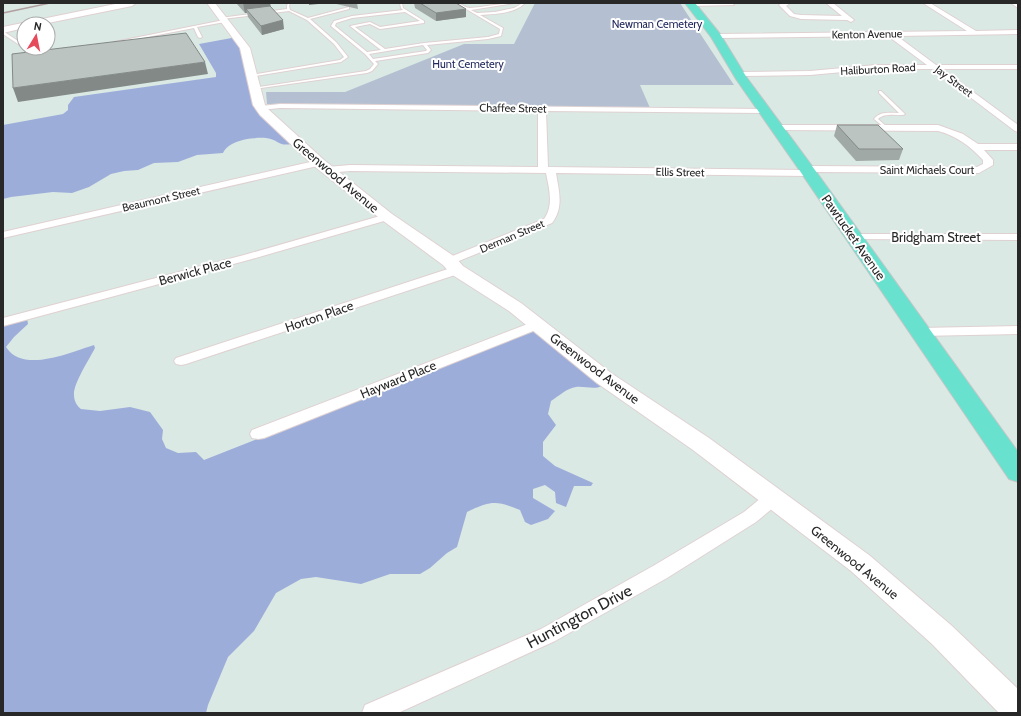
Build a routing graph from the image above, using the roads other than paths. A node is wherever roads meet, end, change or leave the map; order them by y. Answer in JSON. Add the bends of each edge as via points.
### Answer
{"nodes":[{"id":1,"x":132,"y":3,"type":"edge"},
{"id":2,"x":289,"y":3,"type":"edge"},
{"id":3,"x":401,"y":3,"type":"edge"},
{"id":4,"x":458,"y":3,"type":"edge"},
{"id":5,"x":461,"y":3,"type":"edge"},
{"id":6,"x":514,"y":3,"type":"edge"},
{"id":7,"x":520,"y":3,"type":"edge"},
{"id":8,"x":787,"y":3,"type":"edge"},
{"id":9,"x":829,"y":3,"type":"edge"},
{"id":10,"x":926,"y":3,"type":"edge"},
{"id":11,"x":1014,"y":3,"type":"edge"},
{"id":12,"x":691,"y":4,"type":"edge"},
{"id":13,"x":733,"y":5,"type":"dead end"},
{"id":14,"x":1018,"y":6,"type":"edge"},
{"id":15,"x":348,"y":8,"type":"dead end"},
{"id":16,"x":468,"y":9,"type":"junction"},
{"id":17,"x":289,"y":10,"type":"junction"},
{"id":18,"x":406,"y":11,"type":"junction"},
{"id":19,"x":219,"y":14,"type":"edge"},
{"id":20,"x":478,"y":14,"type":"junction"},
{"id":21,"x":363,"y":16,"type":"junction"},
{"id":22,"x":848,"y":18,"type":"junction"},
{"id":23,"x":56,"y":19,"type":"edge"},
{"id":24,"x":308,"y":19,"type":"junction"},
{"id":25,"x":370,"y":23,"type":"junction"},
{"id":26,"x":16,"y":27,"type":"edge"},
{"id":27,"x":195,"y":27,"type":"junction"},
{"id":28,"x":3,"y":31,"type":"edge"},
{"id":29,"x":167,"y":32,"type":"junction"},
{"id":30,"x":974,"y":32,"type":"junction"},
{"id":31,"x":1018,"y":32,"type":"edge"},
{"id":32,"x":889,"y":33,"type":"junction"},
{"id":33,"x":868,"y":34,"type":"junction"},
{"id":34,"x":716,"y":36,"type":"junction"},
{"id":35,"x":200,"y":37,"type":"dead end"},
{"id":36,"x":170,"y":38,"type":"edge"},
{"id":37,"x":16,"y":41,"type":"edge"},
{"id":38,"x":109,"y":43,"type":"edge"},
{"id":39,"x":424,"y":44,"type":"junction"},
{"id":40,"x":384,"y":50,"type":"junction"},
{"id":41,"x":366,"y":53,"type":"junction"},
{"id":42,"x":372,"y":60,"type":"junction"},
{"id":43,"x":934,"y":67,"type":"junction"},
{"id":44,"x":1018,"y":67,"type":"edge"},
{"id":45,"x":739,"y":74,"type":"junction"},
{"id":46,"x":253,"y":82,"type":"junction"},
{"id":47,"x":880,"y":92,"type":"dead end"},
{"id":48,"x":261,"y":108,"type":"junction"},
{"id":49,"x":542,"y":109,"type":"junction"},
{"id":50,"x":765,"y":110,"type":"junction"},
{"id":51,"x":778,"y":128,"type":"junction"},
{"id":52,"x":885,"y":128,"type":"junction"},
{"id":53,"x":1018,"y":129,"type":"edge"},
{"id":54,"x":976,"y":147,"type":"junction"},
{"id":55,"x":1018,"y":147,"type":"edge"},
{"id":56,"x":323,"y":166,"type":"junction"},
{"id":57,"x":547,"y":171,"type":"junction"},
{"id":58,"x":809,"y":171,"type":"junction"},
{"id":59,"x":387,"y":217,"type":"junction"},
{"id":60,"x":3,"y":235,"type":"edge"},
{"id":61,"x":853,"y":237,"type":"junction"},
{"id":62,"x":1018,"y":237,"type":"edge"},
{"id":63,"x":453,"y":266,"type":"junction"},
{"id":64,"x":3,"y":322,"type":"edge"},
{"id":65,"x":538,"y":324,"type":"junction"},
{"id":66,"x":1018,"y":330,"type":"edge"},
{"id":67,"x":920,"y":332,"type":"junction"},
{"id":68,"x":181,"y":361,"type":"dead end"},
{"id":69,"x":258,"y":434,"type":"dead end"},
{"id":70,"x":1017,"y":471,"type":"edge"},
{"id":71,"x":773,"y":498,"type":"junction"},
{"id":72,"x":1018,"y":710,"type":"edge"},
{"id":73,"x":373,"y":713,"type":"edge"}],
"edges":[{"from":1,"to":23,"type":"street"},
{"from":2,"to":17,"type":"lane"},
{"from":3,"to":18,"type":"lane"},
{"from":4,"to":5,"type":"lane"},
{"from":4,"to":16,"type":"lane"},
{"from":6,"to":16,"type":"lane"},
{"from":7,"to":20,"type":"lane","via":[[523,4],[520,8],[513,10]]},
{"from":8,"to":22,"type":"street","via":[[782,5],[792,15],[801,18]]},
{"from":9,"to":22,"type":"street"},
{"from":10,"to":30,"type":"street"},
{"from":11,"to":14,"type":"street"},
{"from":12,"to":13,"type":"lane"},
{"from":12,"to":34,"type":"main road","name":"Pawtucket Avenue"},
{"from":15,"to":24,"type":"lane"},
{"from":16,"to":20,"type":"lane"},
{"from":17,"to":19,"type":"lane"},
{"from":17,"to":24,"type":"lane"},
{"from":18,"to":21,"type":"lane"},
{"from":18,"to":25,"type":"lane","via":[[423,22],[380,28]]},
{"from":19,"to":27,"type":"lane"},
{"from":19,"to":46,"type":"street","name":"Greenwood Avenue","via":[[245,48]]},
{"from":20,"to":39,"type":"lane","via":[[502,29],[500,35]]},
{"from":21,"to":25,"type":"lane"},
{"from":21,"to":41,"type":"lane","via":[[335,22],[333,26]]},
{"from":22,"to":33,"type":"street"},
{"from":24,"to":46,"type":"lane","via":[[334,43],[345,59]]},
{"from":25,"to":40,"type":"lane","via":[[352,26]]},
{"from":26,"to":28,"type":"street"},
{"from":27,"to":29,"type":"lane"},
{"from":27,"to":35,"type":"lane"},
{"from":28,"to":37,"type":"lane"},
{"from":29,"to":36,"type":"lane"},
{"from":29,"to":38,"type":"lane"},
{"from":30,"to":31,"type":"street","name":"Kenton Avenue"},
{"from":30,"to":32,"type":"street","name":"Kenton Avenue"},
{"from":32,"to":33,"type":"street","name":"Kenton Avenue"},
{"from":32,"to":43,"type":"street","name":"Jay Street"},
{"from":33,"to":34,"type":"street","name":"Kenton Avenue"},
{"from":34,"to":45,"type":"main road","name":"Pawtucket Avenue"},
{"from":39,"to":40,"type":"lane"},
{"from":39,"to":42,"type":"lane","via":[[429,50],[427,52]]},
{"from":40,"to":41,"type":"lane"},
{"from":41,"to":42,"type":"lane"},
{"from":42,"to":46,"type":"lane","via":[[376,64],[367,72]]},
{"from":43,"to":44,"type":"street","name":"Haliburton Road"},
{"from":43,"to":45,"type":"street","name":"Haliburton Road","via":[[866,67],[810,73]]},
{"from":43,"to":53,"type":"street","name":"Jay Street"},
{"from":45,"to":50,"type":"main road","name":"Pawtucket Avenue"},
{"from":46,"to":48,"type":"street","name":"Greenwood Avenue"},
{"from":47,"to":52,"type":"lane","via":[[903,114],[878,116],[876,119]]},
{"from":48,"to":49,"type":"street","name":"Chaffee Street","via":[[288,106]]},
{"from":48,"to":56,"type":"street","name":"Greenwood Avenue"},
{"from":49,"to":50,"type":"street","name":"Chaffee Street"},
{"from":49,"to":57,"type":"street","name":"Derman Street"},
{"from":50,"to":51,"type":"main road","name":"Pawtucket Avenue"},
{"from":51,"to":52,"type":"street","name":"Saint Michaels Court"},
{"from":51,"to":58,"type":"main road","name":"Pawtucket Avenue"},
{"from":52,"to":54,"type":"street","name":"Saint Michaels Court","via":[[944,129],[958,134]]},
{"from":54,"to":55,"type":"street"},
{"from":54,"to":58,"type":"street","name":"Saint Michaels Court","via":[[988,160],[988,165],[979,170]]},
{"from":56,"to":57,"type":"street","name":"Ellis Street"},
{"from":56,"to":59,"type":"street","name":"Greenwood Avenue"},
{"from":56,"to":60,"type":"street","name":"Beaumont Street"},
{"from":57,"to":58,"type":"street","name":"Ellis Street"},
{"from":57,"to":63,"type":"street","name":"Derman Street","via":[[556,209],[554,216]]},
{"from":58,"to":61,"type":"main road","name":"Pawtucket Avenue"},
{"from":59,"to":63,"type":"street","name":"Greenwood Avenue"},
{"from":59,"to":64,"type":"street","name":"Berwick Place"},
{"from":61,"to":62,"type":"street","name":"Bridgham Street"},
{"from":61,"to":67,"type":"main road","name":"Pawtucket Avenue"},
{"from":63,"to":65,"type":"street","name":"Greenwood Avenue"},
{"from":63,"to":68,"type":"street","name":"Horton Place"},
{"from":65,"to":69,"type":"street","name":"Hayward Place"},
{"from":65,"to":71,"type":"street","name":"Greenwood Avenue","via":[[604,378],[701,444]]},
{"from":66,"to":67,"type":"street"},
{"from":67,"to":70,"type":"main road","name":"Pawtucket Avenue"},
{"from":71,"to":72,"type":"street","name":"Greenwood Avenue","via":[[860,563],[942,636]]},
{"from":71,"to":73,"type":"street","name":"Huntington Drive","via":[[750,517],[660,572],[548,635]]}]}
